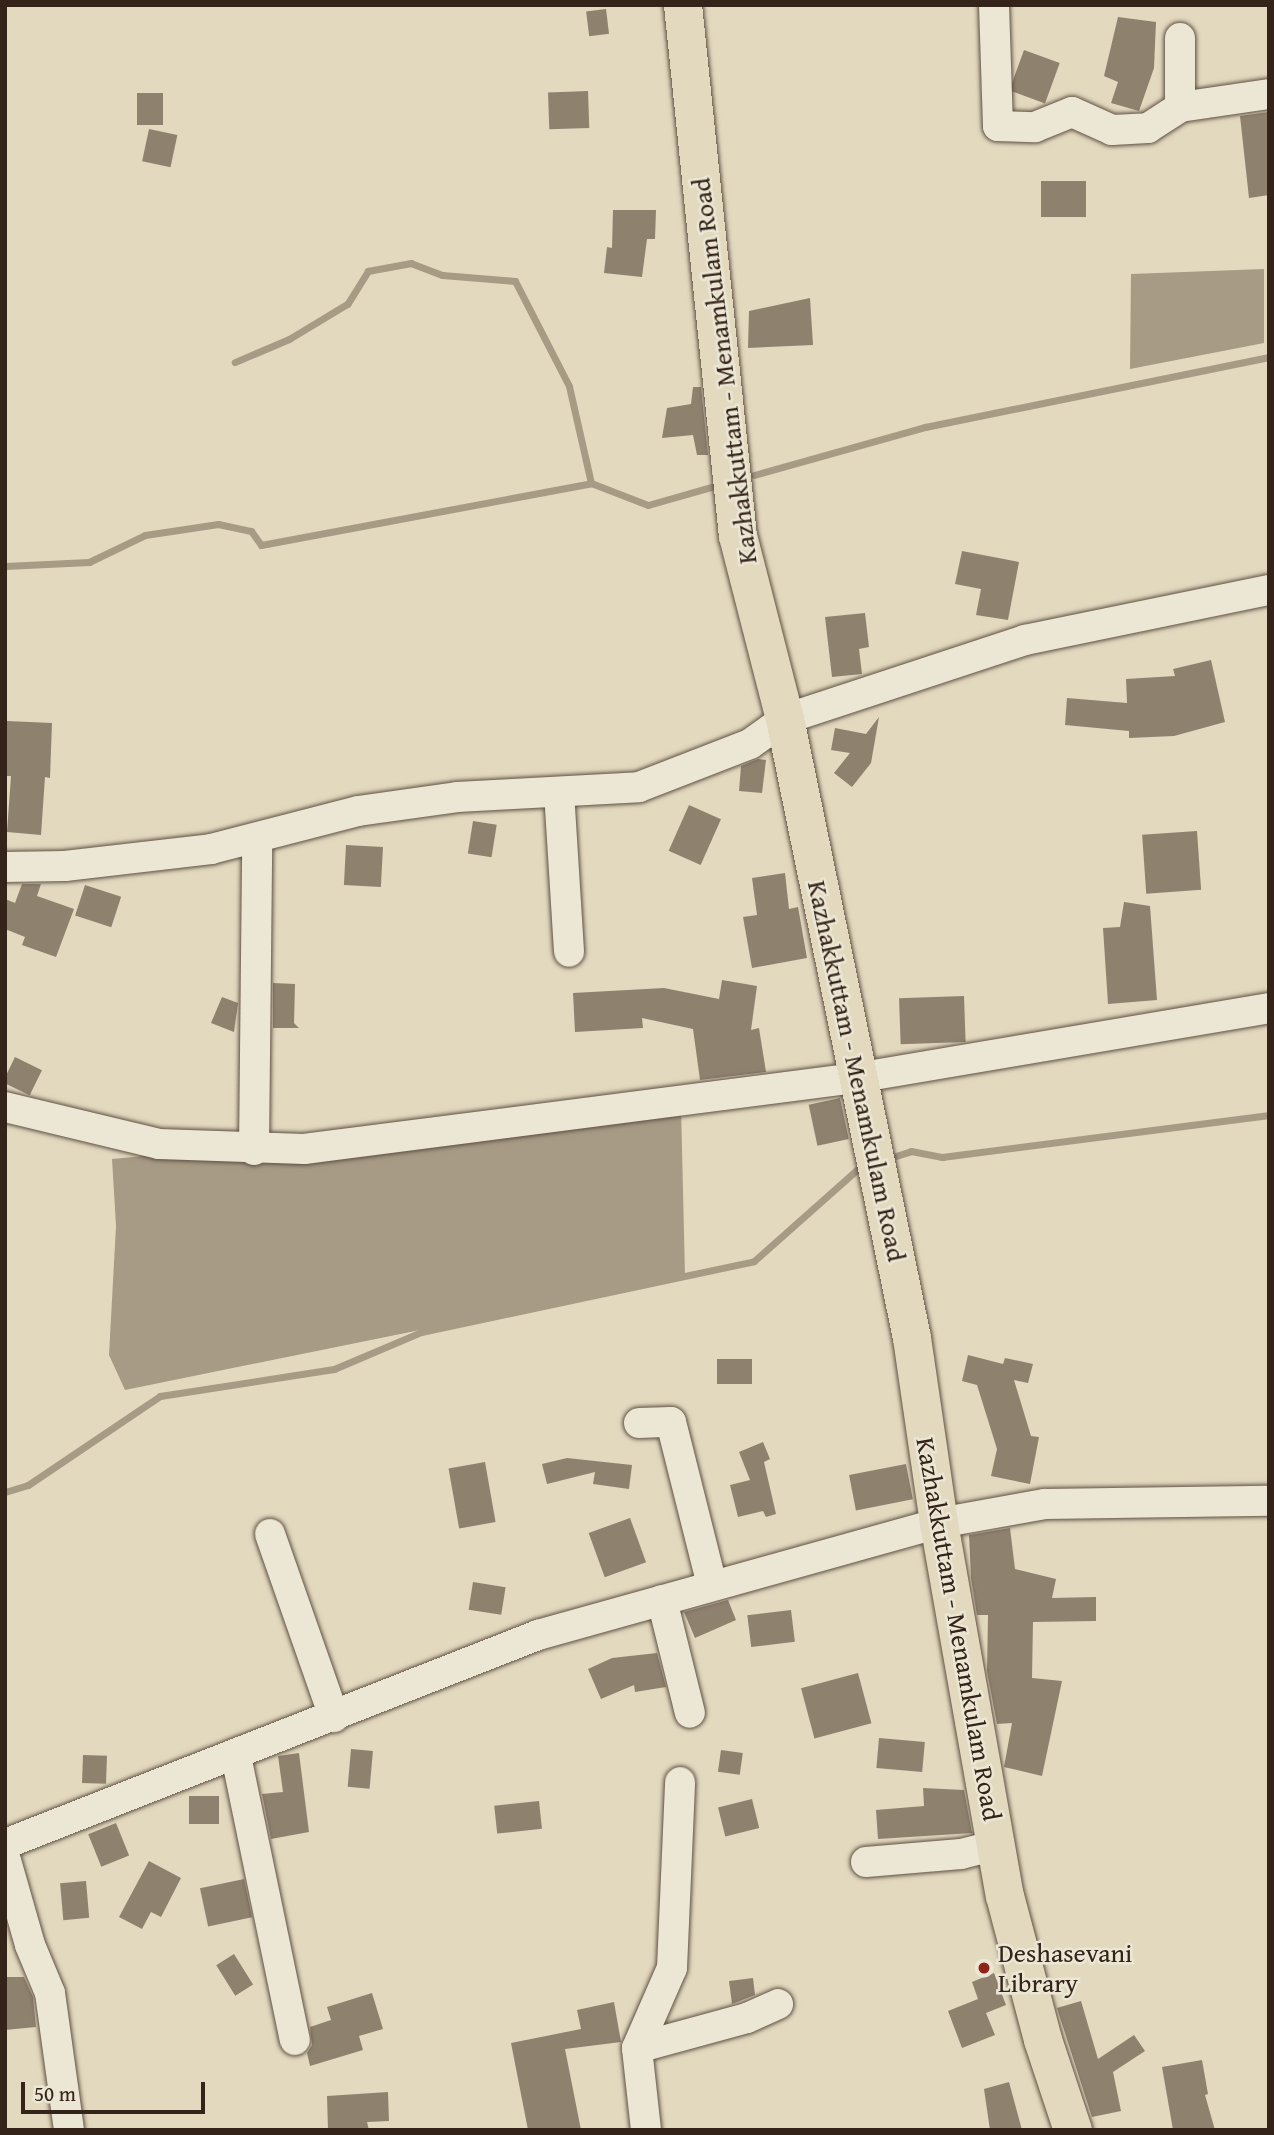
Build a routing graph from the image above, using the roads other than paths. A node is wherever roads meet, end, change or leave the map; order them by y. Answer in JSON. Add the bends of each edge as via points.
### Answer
{"nodes":[{"id":1,"x":683,"y":5,"type":"edge"},
{"id":2,"x":994,"y":5,"type":"edge"},
{"id":3,"x":1180,"y":38,"type":"dead end"},
{"id":4,"x":1269,"y":94,"type":"edge"},
{"id":5,"x":1180,"y":107,"type":"junction"},
{"id":6,"x":1269,"y":590,"type":"edge"},
{"id":7,"x":785,"y":719,"type":"junction"},
{"id":8,"x":559,"y":793,"type":"junction"},
{"id":9,"x":257,"y":838,"type":"junction"},
{"id":10,"x":5,"y":867,"type":"edge"},
{"id":11,"x":569,"y":952,"type":"dead end"},
{"id":12,"x":1269,"y":1008,"type":"edge"},
{"id":13,"x":856,"y":1078,"type":"junction"},
{"id":14,"x":5,"y":1107,"type":"edge"},
{"id":15,"x":254,"y":1150,"type":"junction"},
{"id":16,"x":639,"y":1423,"type":"dead end"},
{"id":17,"x":1269,"y":1501,"type":"edge"},
{"id":18,"x":939,"y":1523,"type":"junction"},
{"id":19,"x":270,"y":1534,"type":"dead end"},
{"id":20,"x":712,"y":1585,"type":"junction"},
{"id":21,"x":662,"y":1600,"type":"junction"},
{"id":22,"x":690,"y":1713,"type":"dead end"},
{"id":23,"x":334,"y":1717,"type":"junction"},
{"id":24,"x":236,"y":1756,"type":"junction"},
{"id":25,"x":680,"y":1782,"type":"dead end"},
{"id":26,"x":5,"y":1844,"type":"edge"},
{"id":27,"x":996,"y":1845,"type":"junction"},
{"id":28,"x":5,"y":1857,"type":"edge"},
{"id":29,"x":866,"y":1862,"type":"dead end"},
{"id":30,"x":778,"y":2004,"type":"dead end"},
{"id":31,"x":295,"y":2040,"type":"dead end"},
{"id":32,"x":637,"y":2048,"type":"junction"},
{"id":33,"x":69,"y":2130,"type":"edge"},
{"id":34,"x":646,"y":2130,"type":"edge"},
{"id":35,"x":1073,"y":2130,"type":"edge"}],
"edges":[{"from":1,"to":7,"type":"main road","name":"Kazhakkuttam - Menamkulam Road","via":[[738,536]]},
{"from":2,"to":5,"type":"street","via":[[998,126],[1035,128],[1072,112],[1112,130],[1148,128]]},
{"from":3,"to":5,"type":"street"},
{"from":4,"to":5,"type":"street"},
{"from":6,"to":7,"type":"street","via":[[1026,640]]},
{"from":7,"to":8,"type":"street","via":[[750,744],[639,788]]},
{"from":7,"to":13,"type":"main road","name":"Kazhakkuttam - Menamkulam Road"},
{"from":8,"to":9,"type":"street","via":[[457,797],[358,811]]},
{"from":8,"to":11,"type":"street"},
{"from":9,"to":10,"type":"street","via":[[92,863]]},
{"from":9,"to":15,"type":"street"},
{"from":12,"to":13,"type":"street"},
{"from":13,"to":15,"type":"street","via":[[304,1149]]},
{"from":13,"to":18,"type":"main road","name":"Kazhakkuttam - Menamkulam Road","via":[[912,1338]]},
{"from":14,"to":15,"type":"street","via":[[159,1144]]},
{"from":16,"to":20,"type":"street","via":[[671,1422]]},
{"from":17,"to":18,"type":"street","via":[[1045,1504]]},
{"from":18,"to":20,"type":"street"},
{"from":18,"to":27,"type":"main road","name":"Kazhakkuttam - Menamkulam Road"},
{"from":19,"to":23,"type":"street"},
{"from":20,"to":21,"type":"street"},
{"from":21,"to":22,"type":"street"},
{"from":21,"to":23,"type":"street","via":[[538,1635]]},
{"from":23,"to":24,"type":"street"},
{"from":24,"to":26,"type":"street"},
{"from":24,"to":31,"type":"street"},
{"from":25,"to":32,"type":"street","via":[[672,1968]]},
{"from":27,"to":29,"type":"street","via":[[961,1854]]},
{"from":27,"to":35,"type":"main road","name":"Kazhakkuttam - Menamkulam Road","via":[[1043,2040]]},
{"from":28,"to":33,"type":"street","via":[[30,1945],[50,1993]]},
{"from":30,"to":32,"type":"street","via":[[747,2018]]},
{"from":32,"to":34,"type":"street"}]}
